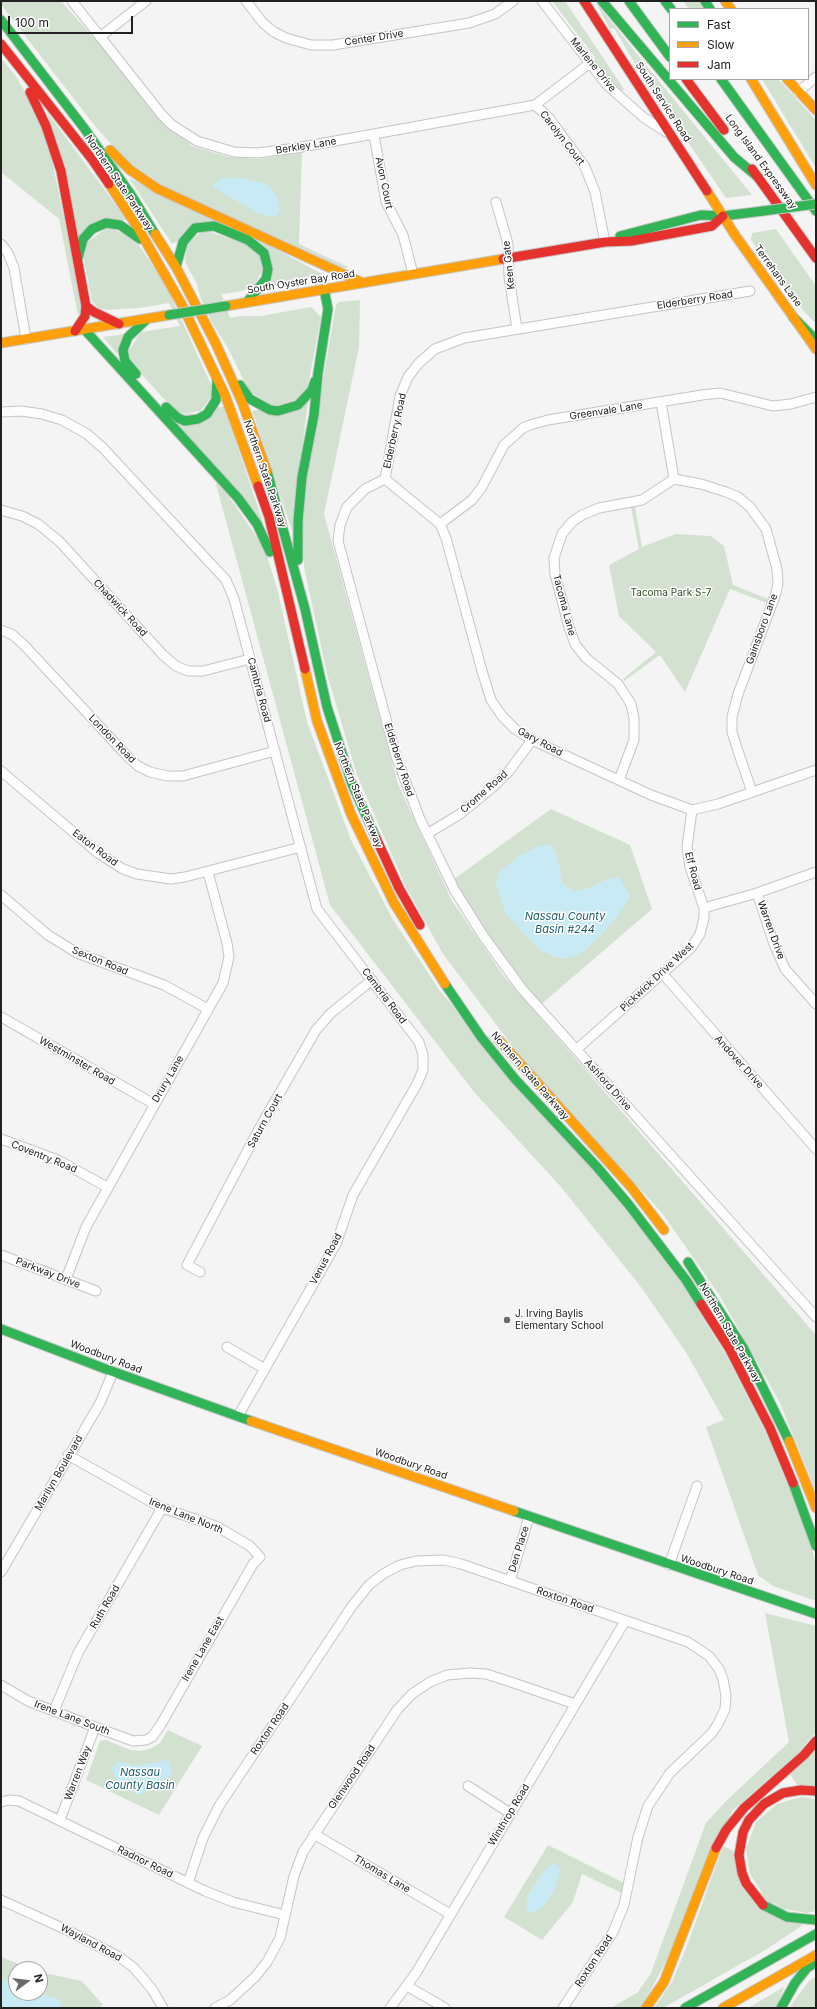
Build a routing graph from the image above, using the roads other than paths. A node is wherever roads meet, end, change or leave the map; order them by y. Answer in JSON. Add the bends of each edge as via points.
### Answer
{"nodes":[{"id":1,"x":72,"y":1,"type":"edge"},
{"id":2,"x":146,"y":1,"type":"edge"},
{"id":3,"x":246,"y":1,"type":"edge"},
{"id":4,"x":513,"y":1,"type":"edge"},
{"id":5,"x":542,"y":1,"type":"edge"},
{"id":6,"x":584,"y":1,"type":"edge"},
{"id":7,"x":602,"y":1,"type":"edge"},
{"id":8,"x":629,"y":1,"type":"edge"},
{"id":9,"x":1,"y":20,"type":"edge"},
{"id":10,"x":100,"y":37,"type":"junction"},
{"id":11,"x":1,"y":44,"type":"edge"},
{"id":12,"x":669,"y":55,"type":"edge"},
{"id":13,"x":590,"y":64,"type":"junction"},
{"id":14,"x":17,"y":66,"type":"junction"},
{"id":15,"x":816,"y":77,"type":"edge"},
{"id":16,"x":687,"y":80,"type":"edge"},
{"id":17,"x":722,"y":80,"type":"edge"},
{"id":18,"x":752,"y":80,"type":"edge"},
{"id":19,"x":788,"y":80,"type":"edge"},
{"id":20,"x":798,"y":92,"type":"junction"},
{"id":21,"x":535,"y":105,"type":"junction"},
{"id":22,"x":816,"y":110,"type":"edge"},
{"id":23,"x":84,"y":128,"type":"junction"},
{"id":24,"x":374,"y":135,"type":"junction"},
{"id":25,"x":671,"y":135,"type":"junction"},
{"id":26,"x":759,"y":178,"type":"junction"},
{"id":27,"x":816,"y":185,"type":"edge"},
{"id":28,"x":496,"y":202,"type":"dead end"},
{"id":29,"x":816,"y":204,"type":"edge"},
{"id":30,"x":816,"y":211,"type":"edge"},
{"id":31,"x":723,"y":216,"type":"junction"},
{"id":32,"x":605,"y":242,"type":"junction"},
{"id":33,"x":1,"y":244,"type":"edge"},
{"id":34,"x":152,"y":254,"type":"junction"},
{"id":35,"x":508,"y":258,"type":"junction"},
{"id":36,"x":816,"y":258,"type":"edge"},
{"id":37,"x":78,"y":260,"type":"junction"},
{"id":38,"x":176,"y":267,"type":"junction"},
{"id":39,"x":413,"y":274,"type":"junction"},
{"id":40,"x":363,"y":283,"type":"junction"},
{"id":41,"x":324,"y":289,"type":"junction"},
{"id":42,"x":750,"y":291,"type":"dead end"},
{"id":43,"x":247,"y":302,"type":"junction"},
{"id":44,"x":86,"y":306,"type":"junction"},
{"id":45,"x":793,"y":317,"type":"junction"},
{"id":46,"x":147,"y":319,"type":"junction"},
{"id":47,"x":119,"y":324,"type":"junction"},
{"id":48,"x":517,"y":329,"type":"junction"},
{"id":49,"x":80,"y":330,"type":"junction"},
{"id":50,"x":26,"y":339,"type":"junction"},
{"id":51,"x":816,"y":340,"type":"edge"},
{"id":52,"x":1,"y":343,"type":"edge"},
{"id":53,"x":216,"y":344,"type":"junction"},
{"id":54,"x":816,"y":349,"type":"edge"},
{"id":55,"x":318,"y":374,"type":"junction"},
{"id":56,"x":217,"y":378,"type":"junction"},
{"id":57,"x":816,"y":397,"type":"edge"},
{"id":58,"x":661,"y":402,"type":"junction"},
{"id":59,"x":1,"y":412,"type":"edge"},
{"id":60,"x":385,"y":479,"type":"junction"},
{"id":61,"x":674,"y":479,"type":"junction"},
{"id":62,"x":1,"y":510,"type":"edge"},
{"id":63,"x":440,"y":524,"type":"junction"},
{"id":64,"x":287,"y":597,"type":"junction"},
{"id":65,"x":302,"y":597,"type":"junction"},
{"id":66,"x":1,"y":630,"type":"edge"},
{"id":67,"x":250,"y":659,"type":"junction"},
{"id":68,"x":532,"y":740,"type":"junction"},
{"id":69,"x":275,"y":751,"type":"junction"},
{"id":70,"x":816,"y":770,"type":"edge"},
{"id":71,"x":1,"y":771,"type":"edge"},
{"id":72,"x":619,"y":780,"type":"junction"},
{"id":73,"x":752,"y":792,"type":"junction"},
{"id":74,"x":692,"y":810,"type":"junction"},
{"id":75,"x":427,"y":834,"type":"junction"},
{"id":76,"x":300,"y":847,"type":"junction"},
{"id":77,"x":208,"y":872,"type":"junction"},
{"id":78,"x":816,"y":872,"type":"edge"},
{"id":79,"x":757,"y":893,"type":"junction"},
{"id":80,"x":1,"y":895,"type":"edge"},
{"id":81,"x":704,"y":908,"type":"junction"},
{"id":82,"x":424,"y":931,"type":"dead end"},
{"id":83,"x":662,"y":973,"type":"junction"},
{"id":84,"x":372,"y":980,"type":"junction"},
{"id":85,"x":816,"y":1004,"type":"edge"},
{"id":86,"x":208,"y":1009,"type":"junction"},
{"id":87,"x":1,"y":1017,"type":"edge"},
{"id":88,"x":492,"y":1032,"type":"dead end"},
{"id":89,"x":576,"y":1050,"type":"junction"},
{"id":90,"x":423,"y":1055,"type":"joint"},
{"id":91,"x":154,"y":1104,"type":"junction"},
{"id":92,"x":1,"y":1139,"type":"edge"},
{"id":93,"x":816,"y":1149,"type":"edge"},
{"id":94,"x":107,"y":1187,"type":"junction"},
{"id":95,"x":672,"y":1240,"type":"dead end"},
{"id":96,"x":681,"y":1253,"type":"dead end"},
{"id":97,"x":1,"y":1255,"type":"edge"},
{"id":98,"x":200,"y":1272,"type":"dead end"},
{"id":99,"x":66,"y":1279,"type":"junction"},
{"id":100,"x":96,"y":1291,"type":"dead end"},
{"id":101,"x":816,"y":1317,"type":"edge"},
{"id":102,"x":1,"y":1329,"type":"edge"},
{"id":103,"x":226,"y":1347,"type":"dead end"},
{"id":104,"x":265,"y":1369,"type":"junction"},
{"id":105,"x":113,"y":1372,"type":"junction"},
{"id":106,"x":238,"y":1416,"type":"junction"},
{"id":107,"x":68,"y":1455,"type":"junction"},
{"id":108,"x":697,"y":1486,"type":"dead end"},
{"id":109,"x":162,"y":1508,"type":"junction"},
{"id":110,"x":816,"y":1508,"type":"edge"},
{"id":111,"x":529,"y":1517,"type":"junction"},
{"id":112,"x":816,"y":1546,"type":"edge"},
{"id":113,"x":260,"y":1557,"type":"joint"},
{"id":114,"x":669,"y":1565,"type":"junction"},
{"id":115,"x":1,"y":1572,"type":"edge"},
{"id":116,"x":510,"y":1581,"type":"junction"},
{"id":117,"x":816,"y":1614,"type":"edge"},
{"id":118,"x":625,"y":1621,"type":"junction"},
{"id":119,"x":1,"y":1685,"type":"edge"},
{"id":120,"x":575,"y":1704,"type":"junction"},
{"id":121,"x":54,"y":1711,"type":"junction"},
{"id":122,"x":95,"y":1727,"type":"junction"},
{"id":123,"x":146,"y":1740,"type":"joint"},
{"id":124,"x":816,"y":1742,"type":"edge"},
{"id":125,"x":468,"y":1786,"type":"dead end"},
{"id":126,"x":816,"y":1791,"type":"edge"},
{"id":127,"x":5,"y":1801,"type":"edge"},
{"id":128,"x":510,"y":1812,"type":"junction"},
{"id":129,"x":60,"y":1820,"type":"junction"},
{"id":130,"x":314,"y":1834,"type":"junction"},
{"id":131,"x":188,"y":1883,"type":"junction"},
{"id":132,"x":1,"y":1900,"type":"edge"},
{"id":133,"x":450,"y":1914,"type":"junction"},
{"id":134,"x":285,"y":1915,"type":"junction"},
{"id":135,"x":816,"y":1920,"type":"edge"},
{"id":136,"x":816,"y":1934,"type":"edge"},
{"id":137,"x":816,"y":1955,"type":"edge"},
{"id":138,"x":816,"y":1962,"type":"edge"},
{"id":139,"x":408,"y":1986,"type":"junction"},
{"id":140,"x":163,"y":2008,"type":"edge"},
{"id":141,"x":215,"y":2008,"type":"edge"},
{"id":142,"x":390,"y":2008,"type":"edge"},
{"id":143,"x":444,"y":2008,"type":"edge"},
{"id":144,"x":563,"y":2008,"type":"edge"},
{"id":145,"x":646,"y":2008,"type":"edge"},
{"id":146,"x":685,"y":2008,"type":"edge"},
{"id":147,"x":723,"y":2008,"type":"edge"},
{"id":148,"x":781,"y":2008,"type":"edge"}],
"edges":[{"from":1,"to":10,"type":"street","name":"Berkley Lane"},
{"from":2,"to":10,"type":"street"},
{"from":3,"to":4,"type":"street","name":"Center Drive","via":[[274,32],[311,45],[333,45],[469,23],[495,14]]},
{"from":5,"to":13,"type":"street","name":"Marlene Drive"},
{"from":6,"to":25,"type":"main road","name":"South Service Road"},
{"from":7,"to":26,"type":"main road","via":[[734,158]]},
{"from":8,"to":12,"type":"main road"},
{"from":9,"to":23,"type":"main road","name":"Northern State Parkway"},
{"from":10,"to":24,"type":"street","name":"Berkley Lane","via":[[162,115],[185,134],[213,147],[234,152],[258,153]]},
{"from":11,"to":14,"type":"main road","name":"Northern State Parkway"},
{"from":13,"to":21,"type":"street","name":"Berkley Lane"},
{"from":13,"to":25,"type":"street","name":"Marlene Drive","via":[[618,97]]},
{"from":14,"to":34,"type":"main road","name":"Northern State Parkway","via":[[91,158],[138,228]]},
{"from":14,"to":37,"type":"main road","via":[[56,152]]},
{"from":15,"to":20,"type":"street"},
{"from":16,"to":26,"type":"main road","name":"Long Island Expressway"},
{"from":17,"to":30,"type":"main road","name":"Long Island Expressway"},
{"from":18,"to":27,"type":"main road"},
{"from":19,"to":20,"type":"main road"},
{"from":20,"to":22,"type":"main road"},
{"from":21,"to":24,"type":"street","name":"Berkley Lane"},
{"from":21,"to":32,"type":"street","name":"Carolyn Court","via":[[549,118],[586,167],[595,192]]},
{"from":23,"to":38,"type":"main road","name":"Northern State Parkway","via":[[132,196]]},
{"from":23,"to":40,"type":"main road","via":[[130,170],[158,189]]},
{"from":24,"to":39,"type":"street","name":"Avon Court","via":[[386,202],[403,235]]},
{"from":25,"to":31,"type":"main road","name":"South Service Road"},
{"from":26,"to":36,"type":"main road","name":"Long Island Expressway"},
{"from":28,"to":35,"type":"street","name":"Keen Gate","via":[[505,231]]},
{"from":29,"to":31,"type":"main road","name":"South Oyster Bay Road","bridge":true},
{"from":31,"to":32,"type":"main road","name":"South Oyster Bay Road","via":[[701,214],[630,232]]},
{"from":31,"to":32,"type":"main road","name":"South Oyster Bay Road","via":[[712,226],[631,241]]},
{"from":31,"to":45,"type":"main road","name":"Terrehans Lane"},
{"from":32,"to":35,"type":"main road","name":"South Oyster Bay Road"},
{"from":33,"to":50,"type":"street","via":[[14,268]]},
{"from":34,"to":37,"type":"main road","via":[[130,230],[106,223],[92,229],[83,239]]},
{"from":34,"to":56,"type":"main road","name":"Northern State Parkway","via":[[182,305]]},
{"from":35,"to":39,"type":"main road","name":"South Oyster Bay Road"},
{"from":35,"to":48,"type":"street","name":"Keen Gate"},
{"from":37,"to":44,"type":"main road"},
{"from":38,"to":43,"type":"main road","via":[[183,242],[195,228],[214,226],[248,240],[264,253],[268,269],[266,280]]},
{"from":38,"to":53,"type":"main road","name":"Northern State Parkway"},
{"from":39,"to":40,"type":"main road","name":"South Oyster Bay Road"},
{"from":40,"to":41,"type":"main road","name":"South Oyster Bay Road"},
{"from":41,"to":43,"type":"main road","name":"South Oyster Bay Road"},
{"from":41,"to":55,"type":"main road","via":[[328,309]]},
{"from":42,"to":48,"type":"street","name":"Elderberry Road"},
{"from":43,"to":46,"type":"main road","name":"South Oyster Bay Road","bridge":true},
{"from":44,"to":47,"type":"main road"},
{"from":44,"to":49,"type":"main road"},
{"from":45,"to":51,"type":"main road"},
{"from":45,"to":54,"type":"main road","name":"Terrehans Lane"},
{"from":46,"to":47,"type":"main road","name":"South Oyster Bay Road"},
{"from":46,"to":56,"type":"main road","via":[[128,338],[124,356],[128,366],[178,418],[185,421],[198,419],[207,414],[216,400]]},
{"from":47,"to":49,"type":"main road","name":"South Oyster Bay Road"},
{"from":48,"to":60,"type":"street","name":"Elderberry Road","via":[[454,340],[435,349],[419,363],[408,377],[400,396]]},
{"from":49,"to":50,"type":"main road","name":"South Oyster Bay Road"},
{"from":49,"to":64,"type":"main road","via":[[249,512],[270,551]]},
{"from":50,"to":52,"type":"main road","name":"South Oyster Bay Road"},
{"from":53,"to":55,"type":"main road","via":[[250,399],[270,410],[288,410],[298,405],[312,390]]},
{"from":53,"to":65,"type":"main road","name":"Northern State Parkway","via":[[242,402],[268,473]]},
{"from":55,"to":65,"type":"main road","via":[[298,521],[298,565]]},
{"from":56,"to":64,"type":"main road","name":"Northern State Parkway","via":[[240,433],[269,517]]},
{"from":57,"to":58,"type":"street","name":"Greenvale Lane","via":[[773,406],[720,393]]},
{"from":58,"to":61,"type":"street"},
{"from":58,"to":63,"type":"street","name":"Greenvale Lane","via":[[548,420],[523,428],[504,446],[472,500]]},
{"from":59,"to":67,"type":"street","name":"Cambria Road","via":[[21,411],[62,420],[87,434],[103,448],[226,580],[234,599]]},
{"from":60,"to":63,"type":"street","name":"Gary Road"},
{"from":60,"to":75,"type":"street","name":"Elderberry Road","via":[[365,489],[347,506],[340,525],[338,541],[396,756]]},
{"from":61,"to":72,"type":"street","name":"Tacoma Lane","via":[[642,500],[599,508],[582,515],[562,534],[554,558],[555,574],[568,627],[575,644],[586,658],[618,684],[631,704],[634,740]]},
{"from":61,"to":73,"type":"street","name":"Gainsboro Lane","via":[[726,492],[738,497],[750,507],[766,529],[777,569],[776,596],[738,694],[732,717],[732,732]]},
{"from":62,"to":67,"type":"street","name":"Chadwick Road","via":[[38,524],[58,541],[176,666],[203,672]]},
{"from":63,"to":68,"type":"street","name":"Gary Road","via":[[491,700],[515,729]]},
{"from":64,"to":112,"type":"main road","name":"Northern State Parkway","via":[[317,721],[351,814],[394,903],[437,973],[481,1037],[515,1079],[597,1167],[686,1280],[729,1348],[770,1428],[791,1476]]},
{"from":65,"to":82,"type":"main road","name":"Northern State Parkway","via":[[327,707],[352,784],[399,888]]},
{"from":66,"to":69,"type":"street","name":"London Road","via":[[13,635],[25,646],[128,757],[150,772],[183,776]]},
{"from":67,"to":69,"type":"street","name":"Cambria Road"},
{"from":68,"to":72,"type":"street","name":"Gary Road"},
{"from":68,"to":75,"type":"street","name":"Crome Road","via":[[520,758],[493,787],[465,810]]},
{"from":69,"to":76,"type":"street","name":"Cambria Road"},
{"from":70,"to":73,"type":"street"},
{"from":71,"to":77,"type":"street","name":"Eaton Road","via":[[98,853],[123,869],[150,877],[171,879]]},
{"from":72,"to":74,"type":"street","name":"Gary Road"},
{"from":73,"to":74,"type":"street"},
{"from":74,"to":81,"type":"street","name":"Elf Road","via":[[687,837],[688,858]]},
{"from":75,"to":89,"type":"street","name":"Ashford Drive","via":[[455,891],[484,937],[522,989]]},
{"from":76,"to":77,"type":"street","name":"Eaton Road"},
{"from":76,"to":84,"type":"street","name":"Cambria Road","via":[[318,909]]},
{"from":77,"to":86,"type":"street","name":"Drury Lane","via":[[229,957],[223,983]]},
{"from":78,"to":79,"type":"street"},
{"from":79,"to":81,"type":"street"},
{"from":79,"to":85,"type":"street","name":"Warren Drive","via":[[785,969]]},
{"from":80,"to":86,"type":"street","name":"Sexton Road","via":[[48,935],[77,953],[164,985]]},
{"from":81,"to":83,"type":"street","name":"Pickwick Drive West","via":[[703,927],[696,941]]},
{"from":83,"to":89,"type":"street","name":"Pickwick Drive West"},
{"from":83,"to":93,"type":"street","name":"Andover Drive"},
{"from":84,"to":90,"type":"street","name":"Cambria Road","via":[[419,1042]]},
{"from":84,"to":98,"type":"street","name":"Saturn Court","via":[[331,1013],[316,1030],[186,1265]]},
{"from":86,"to":91,"type":"street","name":"Drury Lane"},
{"from":87,"to":91,"type":"street","name":"Westminster Road"},
{"from":88,"to":95,"type":"main road","name":"Northern State Parkway","via":[[631,1187]]},
{"from":89,"to":101,"type":"street","name":"Ashford Drive"},
{"from":90,"to":104,"type":"street","name":"Venus Road","via":[[423,1070],[417,1084],[353,1195],[336,1244]]},
{"from":91,"to":94,"type":"street","name":"Drury Lane"},
{"from":92,"to":94,"type":"street","name":"Coventry Road","via":[[58,1160]]},
{"from":94,"to":99,"type":"street","name":"Drury Lane","via":[[86,1227]]},
{"from":96,"to":110,"type":"main road","name":"Northern State Parkway","via":[[703,1284],[757,1374],[794,1452]]},
{"from":97,"to":99,"type":"street","name":"Parkway Drive"},
{"from":99,"to":100,"type":"street","name":"Parkway Drive"},
{"from":102,"to":105,"type":"main road","name":"Woodbury Road"},
{"from":103,"to":104,"type":"street"},
{"from":104,"to":106,"type":"street","name":"Venus Road"},
{"from":105,"to":106,"type":"main road","name":"Woodbury Road"},
{"from":105,"to":107,"type":"street","name":"Marilyn Boulevard","via":[[100,1403]]},
{"from":106,"to":111,"type":"main road","name":"Woodbury Road"},
{"from":107,"to":109,"type":"street","name":"Irene Lane North"},
{"from":107,"to":115,"type":"street","name":"Marilyn Boulevard"},
{"from":108,"to":114,"type":"street"},
{"from":109,"to":113,"type":"street","name":"Irene Lane North","via":[[216,1526],[250,1546]]},
{"from":109,"to":121,"type":"street","name":"Ruth Road","via":[[78,1653]]},
{"from":111,"to":114,"type":"main road","name":"Woodbury Road"},
{"from":111,"to":116,"type":"street","name":"Den Place"},
{"from":113,"to":123,"type":"street","name":"Irene Lane East","via":[[160,1726],[152,1737]]},
{"from":114,"to":117,"type":"main road","name":"Woodbury Road"},
{"from":116,"to":118,"type":"street","name":"Roxton Road"},
{"from":116,"to":131,"type":"street","name":"Roxton Road","via":[[461,1564],[428,1559],[400,1565],[369,1585],[352,1606],[219,1806],[203,1838]]},
{"from":118,"to":120,"type":"street","name":"Winthrop Road"},
{"from":118,"to":144,"type":"street","name":"Roxton Road","via":[[688,1642],[709,1656],[723,1679],[725,1709],[712,1733],[670,1773],[648,1806],[638,1837],[624,1905],[613,1932]]},
{"from":119,"to":121,"type":"street","name":"Irene Lane South"},
{"from":120,"to":128,"type":"street","name":"Winthrop Road"},
{"from":120,"to":130,"type":"street","name":"Glenwood Road","via":[[486,1674],[459,1673],[430,1682],[412,1694],[398,1710]]},
{"from":121,"to":122,"type":"street","name":"Irene Lane South"},
{"from":122,"to":123,"type":"street","name":"Irene Lane South","via":[[133,1741]]},
{"from":122,"to":129,"type":"street","name":"Warren Way"},
{"from":124,"to":145,"type":"main road","via":[[744,1808],[726,1830],[718,1844],[667,1976]]},
{"from":125,"to":128,"type":"street"},
{"from":126,"to":135,"type":"main road","via":[[783,1793],[764,1804],[749,1820],[743,1832],[739,1855],[746,1883],[762,1904],[787,1917]]},
{"from":127,"to":129,"type":"street","name":"Radnor Road","via":[[19,1801]]},
{"from":128,"to":133,"type":"street","name":"Winthrop Road"},
{"from":129,"to":131,"type":"street","name":"Radnor Road"},
{"from":130,"to":133,"type":"street","name":"Thomas Lane"},
{"from":130,"to":134,"type":"street","name":"Glenwood Road","via":[[299,1862]]},
{"from":131,"to":134,"type":"street","name":"Radnor Road","via":[[233,1902]]},
{"from":132,"to":140,"type":"street","name":"Wayland Road","via":[[70,1931],[121,1958],[134,1968],[152,1989]]},
{"from":133,"to":139,"type":"street","name":"Winthrop Road"},
{"from":134,"to":141,"type":"street","name":"Glenwood Road","via":[[280,1938],[267,1962],[230,2000]]},
{"from":136,"to":146,"type":"main road"},
{"from":137,"to":147,"type":"main road"},
{"from":138,"to":148,"type":"main road","via":[[807,1968],[795,1983]]},
{"from":139,"to":142,"type":"street","name":"Winthrop Road"},
{"from":139,"to":143,"type":"street"}]}
